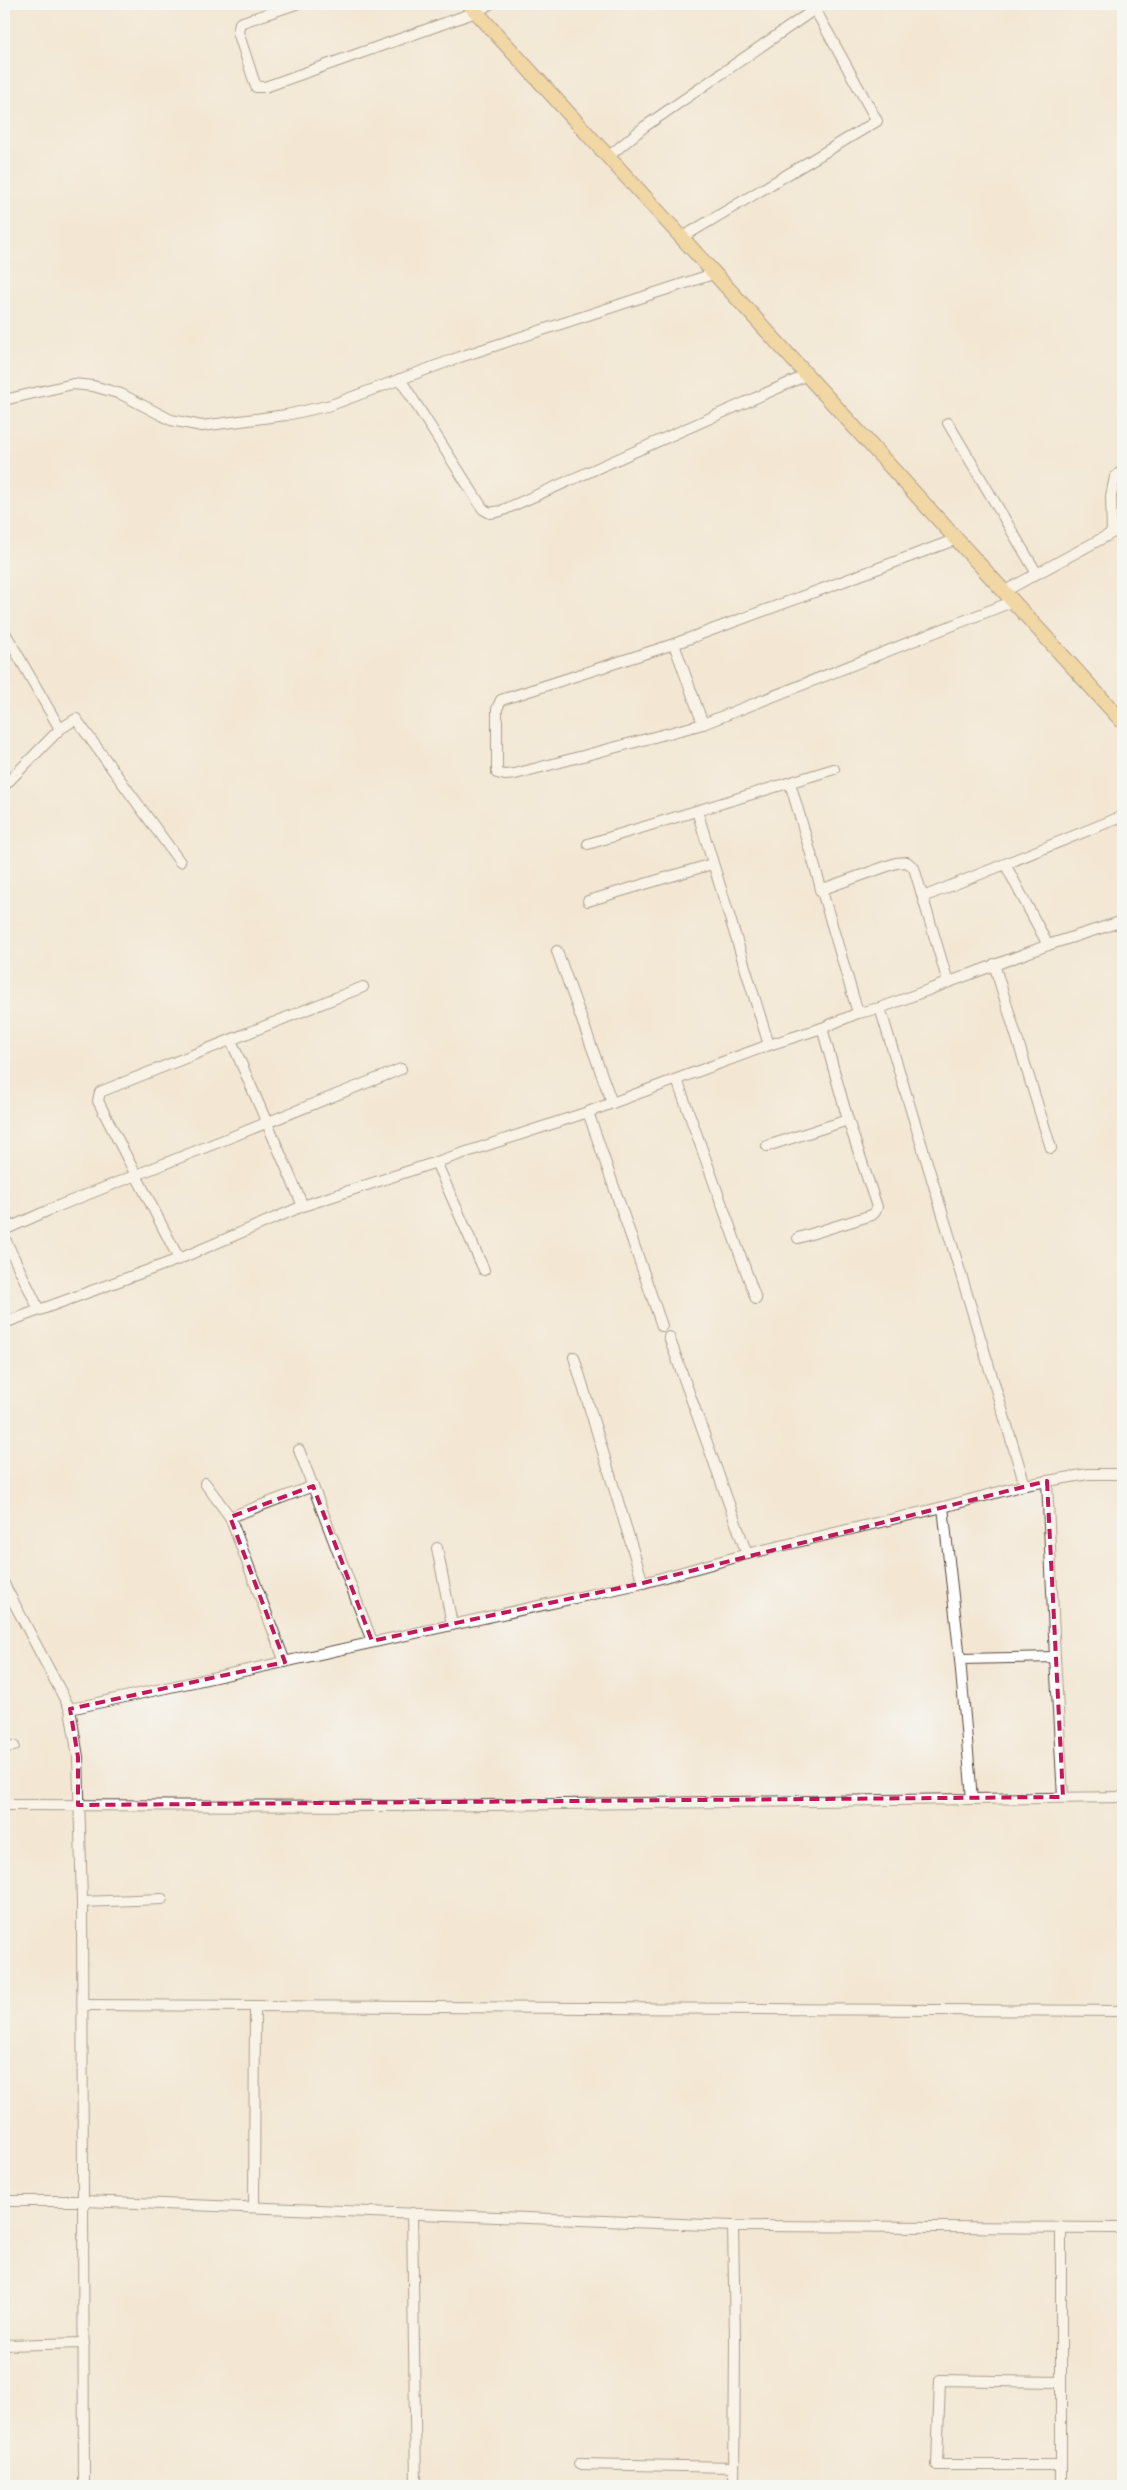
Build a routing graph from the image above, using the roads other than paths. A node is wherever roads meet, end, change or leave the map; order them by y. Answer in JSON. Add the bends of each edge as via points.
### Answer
{"nodes":[{"id":1,"x":296,"y":4,"type":"edge"},
{"id":2,"x":490,"y":4,"type":"edge"},
{"id":3,"x":814,"y":6,"type":"edge"},
{"id":4,"x":472,"y":8,"type":"edge"},
{"id":5,"x":609,"y":156,"type":"junction"},
{"id":6,"x":681,"y":238,"type":"junction"},
{"id":7,"x":713,"y":274,"type":"junction"},
{"id":8,"x":807,"y":375,"type":"junction"},
{"id":9,"x":400,"y":379,"type":"junction"},
{"id":10,"x":4,"y":400,"type":"edge"},
{"id":11,"x":948,"y":423,"type":"dead end"},
{"id":12,"x":1123,"y":470,"type":"edge"},
{"id":13,"x":1112,"y":533,"type":"junction"},
{"id":14,"x":1123,"y":533,"type":"edge"},
{"id":15,"x":957,"y":538,"type":"junction"},
{"id":16,"x":1036,"y":572,"type":"junction"},
{"id":17,"x":1009,"y":596,"type":"junction"},
{"id":18,"x":4,"y":631,"type":"edge"},
{"id":19,"x":674,"y":644,"type":"junction"},
{"id":20,"x":1123,"y":722,"type":"edge"},
{"id":21,"x":703,"y":724,"type":"junction"},
{"id":22,"x":60,"y":730,"type":"junction"},
{"id":23,"x":834,"y":769,"type":"dead end"},
{"id":24,"x":790,"y":783,"type":"junction"},
{"id":25,"x":4,"y":786,"type":"edge"},
{"id":26,"x":697,"y":811,"type":"junction"},
{"id":27,"x":1123,"y":816,"type":"edge"},
{"id":28,"x":588,"y":844,"type":"dead end"},
{"id":29,"x":180,"y":862,"type":"dead end"},
{"id":30,"x":712,"y":864,"type":"junction"},
{"id":31,"x":1005,"y":864,"type":"junction"},
{"id":32,"x":820,"y":890,"type":"junction"},
{"id":33,"x":923,"y":898,"type":"junction"},
{"id":34,"x":588,"y":901,"type":"dead end"},
{"id":35,"x":1123,"y":921,"type":"edge"},
{"id":36,"x":1048,"y":945,"type":"junction"},
{"id":37,"x":557,"y":951,"type":"dead end"},
{"id":38,"x":994,"y":964,"type":"junction"},
{"id":39,"x":948,"y":982,"type":"junction"},
{"id":40,"x":363,"y":987,"type":"dead end"},
{"id":41,"x":880,"y":1008,"type":"junction"},
{"id":42,"x":858,"y":1013,"type":"junction"},
{"id":43,"x":822,"y":1028,"type":"junction"},
{"id":44,"x":231,"y":1040,"type":"junction"},
{"id":45,"x":769,"y":1044,"type":"junction"},
{"id":46,"x":400,"y":1069,"type":"dead end"},
{"id":47,"x":677,"y":1080,"type":"junction"},
{"id":48,"x":612,"y":1103,"type":"junction"},
{"id":49,"x":588,"y":1112,"type":"junction"},
{"id":50,"x":848,"y":1120,"type":"junction"},
{"id":51,"x":267,"y":1123,"type":"junction"},
{"id":52,"x":767,"y":1146,"type":"dead end"},
{"id":53,"x":1051,"y":1148,"type":"dead end"},
{"id":54,"x":436,"y":1162,"type":"junction"},
{"id":55,"x":135,"y":1176,"type":"junction"},
{"id":56,"x":303,"y":1206,"type":"junction"},
{"id":57,"x":4,"y":1230,"type":"edge"},
{"id":58,"x":4,"y":1237,"type":"edge"},
{"id":59,"x":798,"y":1238,"type":"dead end"},
{"id":60,"x":179,"y":1259,"type":"junction"},
{"id":61,"x":484,"y":1270,"type":"dead end"},
{"id":62,"x":756,"y":1299,"type":"dead end"},
{"id":63,"x":39,"y":1310,"type":"junction"},
{"id":64,"x":4,"y":1323,"type":"edge"},
{"id":65,"x":662,"y":1326,"type":"dead end"},
{"id":66,"x":670,"y":1337,"type":"dead end"},
{"id":67,"x":574,"y":1357,"type":"dead end"},
{"id":68,"x":299,"y":1450,"type":"dead end"},
{"id":69,"x":1123,"y":1474,"type":"edge"},
{"id":70,"x":1047,"y":1481,"type":"junction"},
{"id":71,"x":205,"y":1482,"type":"dead end"},
{"id":72,"x":1024,"y":1485,"type":"junction"},
{"id":73,"x":313,"y":1486,"type":"junction"},
{"id":74,"x":944,"y":1507,"type":"junction"},
{"id":75,"x":230,"y":1517,"type":"junction"},
{"id":76,"x":437,"y":1548,"type":"dead end"},
{"id":77,"x":747,"y":1554,"type":"junction"},
{"id":78,"x":643,"y":1583,"type":"junction"},
{"id":79,"x":4,"y":1584,"type":"edge"},
{"id":80,"x":8,"y":1599,"type":"edge"},
{"id":81,"x":452,"y":1624,"type":"junction"},
{"id":82,"x":372,"y":1641,"type":"junction"},
{"id":83,"x":1054,"y":1657,"type":"junction"},
{"id":84,"x":960,"y":1658,"type":"junction"},
{"id":85,"x":285,"y":1662,"type":"junction"},
{"id":86,"x":70,"y":1709,"type":"junction"},
{"id":87,"x":1063,"y":1797,"type":"junction"},
{"id":88,"x":1123,"y":1797,"type":"edge"},
{"id":89,"x":972,"y":1799,"type":"junction"},
{"id":90,"x":4,"y":1805,"type":"edge"},
{"id":91,"x":78,"y":1805,"type":"junction"},
{"id":92,"x":162,"y":1899,"type":"dead end"},
{"id":93,"x":82,"y":1902,"type":"junction"},
{"id":94,"x":83,"y":2005,"type":"junction"},
{"id":95,"x":254,"y":2006,"type":"junction"},
{"id":96,"x":1123,"y":2011,"type":"edge"},
{"id":97,"x":4,"y":2201,"type":"edge"},
{"id":98,"x":84,"y":2201,"type":"junction"},
{"id":99,"x":254,"y":2207,"type":"junction"},
{"id":100,"x":412,"y":2213,"type":"junction"},
{"id":101,"x":733,"y":2226,"type":"junction"},
{"id":102,"x":1061,"y":2227,"type":"junction"},
{"id":103,"x":1123,"y":2228,"type":"edge"},
{"id":104,"x":84,"y":2343,"type":"junction"},
{"id":105,"x":4,"y":2345,"type":"edge"},
{"id":106,"x":1061,"y":2382,"type":"junction"},
{"id":107,"x":579,"y":2464,"type":"dead end"},
{"id":108,"x":1061,"y":2465,"type":"junction"},
{"id":109,"x":734,"y":2467,"type":"junction"},
{"id":110,"x":84,"y":2486,"type":"edge"},
{"id":111,"x":416,"y":2486,"type":"edge"},
{"id":112,"x":734,"y":2486,"type":"edge"},
{"id":113,"x":1061,"y":2486,"type":"edge"}],
"edges":[{"from":1,"to":4,"type":"street","via":[[240,23],[238,27],[256,87],[265,87]]},
{"from":2,"to":4,"type":"street"},
{"from":3,"to":5,"type":"street","via":[[644,127]]},
{"from":3,"to":6,"type":"street","via":[[877,121]]},
{"from":4,"to":5,"type":"main road"},
{"from":5,"to":6,"type":"main road"},
{"from":6,"to":7,"type":"main road"},
{"from":7,"to":8,"type":"main road"},
{"from":7,"to":9,"type":"street"},
{"from":8,"to":9,"type":"street","via":[[501,511],[490,513],[483,509]]},
{"from":8,"to":15,"type":"main road"},
{"from":9,"to":10,"type":"street","via":[[331,405],[286,415],[202,426],[171,420],[121,394],[93,386],[73,384]]},
{"from":11,"to":16,"type":"street"},
{"from":12,"to":13,"type":"street","via":[[1115,477],[1113,486]]},
{"from":13,"to":14,"type":"street"},
{"from":13,"to":16,"type":"street"},
{"from":15,"to":17,"type":"main road"},
{"from":15,"to":19,"type":"street"},
{"from":16,"to":17,"type":"street"},
{"from":17,"to":20,"type":"main road"},
{"from":17,"to":21,"type":"street"},
{"from":18,"to":22,"type":"street"},
{"from":19,"to":21,"type":"street"},
{"from":19,"to":21,"type":"street","via":[[501,700],[497,709],[498,773],[515,774]]},
{"from":22,"to":25,"type":"street"},
{"from":22,"to":29,"type":"street","via":[[73,720],[79,720]]},
{"from":23,"to":24,"type":"street"},
{"from":24,"to":26,"type":"street"},
{"from":24,"to":32,"type":"street"},
{"from":26,"to":28,"type":"street"},
{"from":26,"to":30,"type":"street"},
{"from":27,"to":31,"type":"street"},
{"from":30,"to":34,"type":"street"},
{"from":30,"to":45,"type":"street"},
{"from":31,"to":33,"type":"street"},
{"from":31,"to":36,"type":"street"},
{"from":32,"to":33,"type":"street","via":[[907,862],[914,868]]},
{"from":32,"to":42,"type":"street"},
{"from":33,"to":39,"type":"street"},
{"from":35,"to":36,"type":"street"},
{"from":36,"to":38,"type":"street"},
{"from":37,"to":48,"type":"street"},
{"from":38,"to":39,"type":"street"},
{"from":38,"to":53,"type":"street"},
{"from":39,"to":41,"type":"street"},
{"from":40,"to":44,"type":"street"},
{"from":41,"to":42,"type":"street"},
{"from":41,"to":72,"type":"street"},
{"from":42,"to":43,"type":"street"},
{"from":43,"to":45,"type":"street"},
{"from":43,"to":50,"type":"street"},
{"from":44,"to":51,"type":"street"},
{"from":44,"to":55,"type":"street","via":[[100,1092],[98,1101]]},
{"from":45,"to":47,"type":"street"},
{"from":46,"to":51,"type":"street"},
{"from":47,"to":48,"type":"street"},
{"from":47,"to":62,"type":"street"},
{"from":48,"to":49,"type":"street"},
{"from":49,"to":54,"type":"street"},
{"from":49,"to":65,"type":"street"},
{"from":50,"to":52,"type":"street"},
{"from":50,"to":59,"type":"street","via":[[876,1212]]},
{"from":51,"to":55,"type":"street"},
{"from":51,"to":56,"type":"street"},
{"from":54,"to":56,"type":"street"},
{"from":54,"to":61,"type":"street"},
{"from":55,"to":57,"type":"street"},
{"from":55,"to":60,"type":"street"},
{"from":56,"to":60,"type":"street"},
{"from":58,"to":63,"type":"street"},
{"from":60,"to":63,"type":"street"},
{"from":63,"to":64,"type":"street"},
{"from":66,"to":77,"type":"street"},
{"from":67,"to":78,"type":"street"},
{"from":68,"to":73,"type":"street"},
{"from":69,"to":70,"type":"street","via":[[1088,1474]]},
{"from":70,"to":72,"type":"street"},
{"from":70,"to":83,"type":"street"},
{"from":71,"to":75,"type":"street"},
{"from":72,"to":74,"type":"street"},
{"from":73,"to":75,"type":"street"},
{"from":73,"to":82,"type":"street"},
{"from":74,"to":77,"type":"street"},
{"from":74,"to":84,"type":"street"},
{"from":75,"to":85,"type":"street"},
{"from":76,"to":81,"type":"street"},
{"from":77,"to":78,"type":"street"},
{"from":78,"to":81,"type":"street"},
{"from":79,"to":80,"type":"street"},
{"from":80,"to":86,"type":"street"},
{"from":81,"to":82,"type":"street"},
{"from":82,"to":85,"type":"street"},
{"from":83,"to":84,"type":"street"},
{"from":83,"to":87,"type":"street"},
{"from":84,"to":89,"type":"street"},
{"from":85,"to":86,"type":"street"},
{"from":86,"to":91,"type":"street","via":[[78,1757]]},
{"from":87,"to":88,"type":"street"},
{"from":87,"to":89,"type":"street"},
{"from":89,"to":91,"type":"street","via":[[406,1806]]},
{"from":90,"to":91,"type":"street"},
{"from":91,"to":93,"type":"street"},
{"from":92,"to":93,"type":"street"},
{"from":93,"to":94,"type":"street"},
{"from":94,"to":95,"type":"street"},
{"from":94,"to":98,"type":"street"},
{"from":95,"to":96,"type":"street"},
{"from":95,"to":99,"type":"street"},
{"from":97,"to":98,"type":"street"},
{"from":98,"to":99,"type":"street"},
{"from":98,"to":104,"type":"street"},
{"from":99,"to":100,"type":"street"},
{"from":100,"to":101,"type":"street"},
{"from":100,"to":111,"type":"street"},
{"from":101,"to":102,"type":"street"},
{"from":101,"to":109,"type":"street"},
{"from":102,"to":103,"type":"street"},
{"from":102,"to":106,"type":"street"},
{"from":104,"to":105,"type":"street"},
{"from":104,"to":110,"type":"street"},
{"from":106,"to":108,"type":"street"},
{"from":106,"to":108,"type":"street","via":[[940,2380],[937,2465]]},
{"from":107,"to":109,"type":"street"},
{"from":108,"to":113,"type":"street"},
{"from":109,"to":112,"type":"street"}]}
